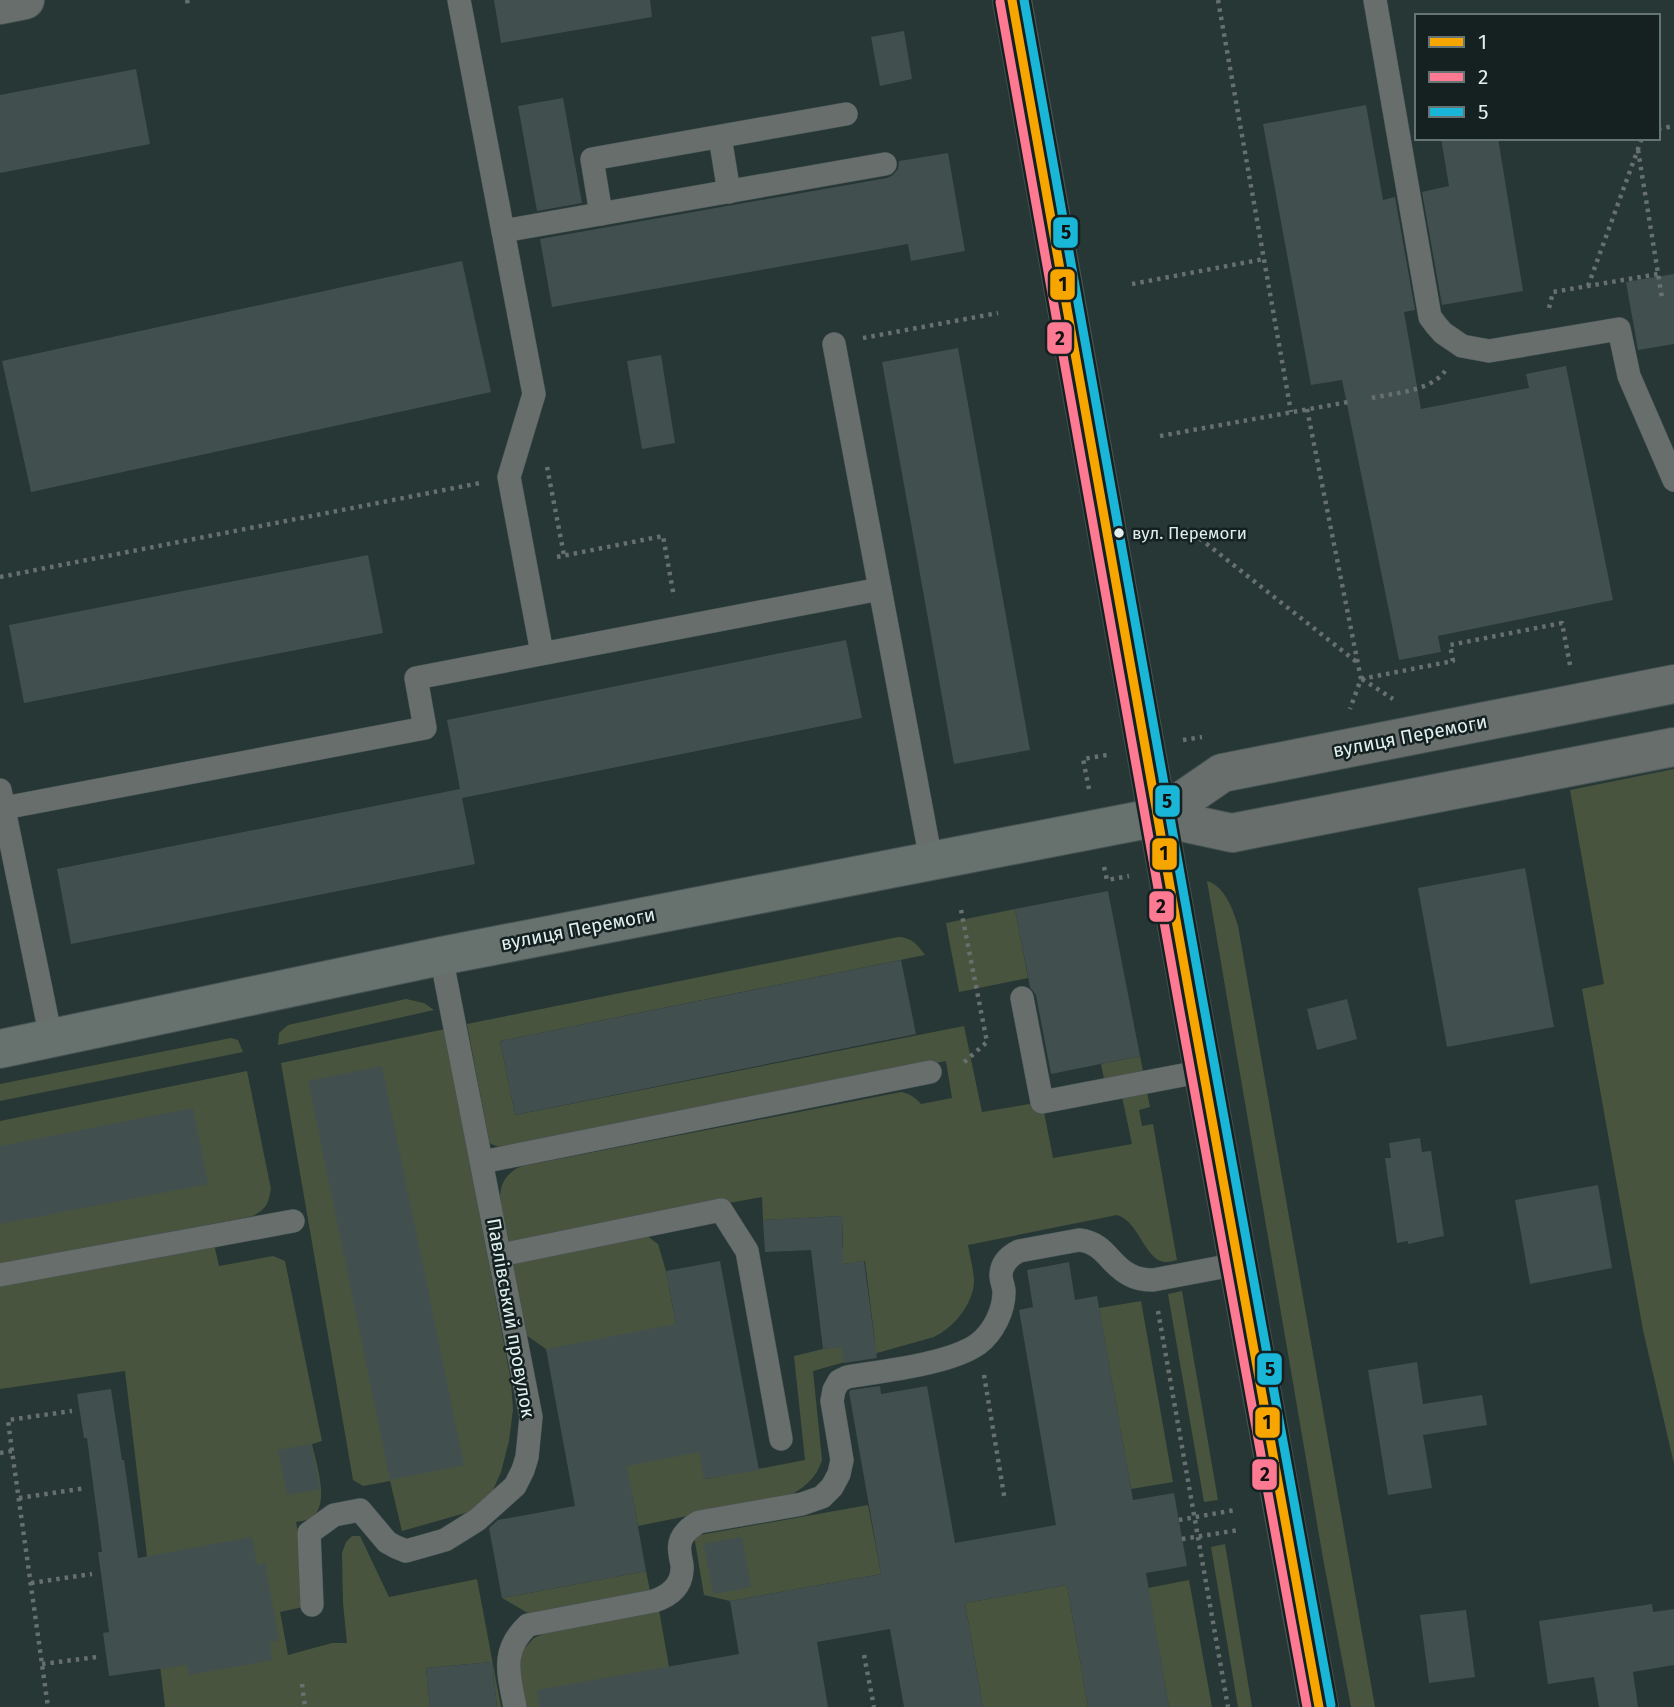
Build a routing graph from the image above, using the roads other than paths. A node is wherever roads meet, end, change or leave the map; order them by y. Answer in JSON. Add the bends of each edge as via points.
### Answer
{"nodes":[{"id":1,"x":25,"y":0,"type":"edge"},
{"id":2,"x":459,"y":0,"type":"edge"},
{"id":3,"x":1013,"y":0,"type":"edge"},
{"id":4,"x":1375,"y":0,"type":"edge"},
{"id":5,"x":0,"y":5,"type":"edge"},
{"id":6,"x":846,"y":114,"type":"dead end"},
{"id":7,"x":720,"y":137,"type":"junction"},
{"id":8,"x":885,"y":164,"type":"dead end"},
{"id":9,"x":729,"y":192,"type":"junction"},
{"id":10,"x":601,"y":214,"type":"junction"},
{"id":11,"x":503,"y":231,"type":"junction"},
{"id":12,"x":834,"y":344,"type":"road end"},
{"id":13,"x":1674,"y":480,"type":"edge"},
{"id":14,"x":880,"y":589,"type":"junction"},
{"id":15,"x":542,"y":653,"type":"junction"},
{"id":16,"x":1674,"y":684,"type":"edge"},
{"id":17,"x":1478,"y":723,"type":"junction"},
{"id":18,"x":1674,"y":747,"type":"edge"},
{"id":19,"x":1490,"y":783,"type":"junction"},
{"id":20,"x":3,"y":810,"type":"edge"},
{"id":21,"x":1158,"y":817,"type":"junction"},
{"id":22,"x":931,"y":860,"type":"junction"},
{"id":23,"x":441,"y":957,"type":"junction"},
{"id":24,"x":1022,"y":998,"type":"dead end"},
{"id":25,"x":51,"y":1038,"type":"junction"},
{"id":26,"x":0,"y":1049,"type":"edge"},
{"id":27,"x":1204,"y":1071,"type":"junction"},
{"id":28,"x":930,"y":1072,"type":"dead end"},
{"id":29,"x":482,"y":1162,"type":"junction"},
{"id":30,"x":293,"y":1221,"type":"dead end"},
{"id":31,"x":501,"y":1255,"type":"junction"},
{"id":32,"x":1238,"y":1264,"type":"junction"},
{"id":33,"x":0,"y":1275,"type":"edge"},
{"id":34,"x":781,"y":1439,"type":"dead end"},
{"id":35,"x":312,"y":1605,"type":"dead end"},
{"id":36,"x":515,"y":1707,"type":"edge"},
{"id":37,"x":1319,"y":1707,"type":"edge"}],
"edges":[{"from":1,"to":5,"type":"street"},
{"from":2,"to":11,"type":"lane"},
{"from":3,"to":21,"type":"main road"},
{"from":4,"to":13,"type":"lane","via":[[1430,317],[1462,346],[1489,351],[1619,329],[1629,376]]},
{"from":6,"to":7,"type":"lane"},
{"from":7,"to":9,"type":"lane"},
{"from":7,"to":10,"type":"lane","via":[[592,159]]},
{"from":8,"to":9,"type":"lane"},
{"from":9,"to":10,"type":"lane"},
{"from":10,"to":11,"type":"lane"},
{"from":11,"to":15,"type":"lane","via":[[534,394],[509,478]]},
{"from":12,"to":14,"type":"lane"},
{"from":14,"to":15,"type":"lane"},
{"from":14,"to":22,"type":"lane"},
{"from":15,"to":20,"type":"lane","via":[[416,678],[425,728]]},
{"from":16,"to":17,"type":"street","name":"вулиця Перемоги"},
{"from":17,"to":19,"type":"street"},
{"from":17,"to":21,"type":"street","name":"вулиця Перемоги","via":[[1222,773]]},
{"from":18,"to":19,"type":"street","name":"вулиця Перемоги"},
{"from":19,"to":21,"type":"street","name":"вулиця Перемоги","via":[[1232,833]]},
{"from":20,"to":25,"type":"lane"},
{"from":21,"to":22,"type":"main road","name":"вулиця Перемоги"},
{"from":21,"to":27,"type":"main road"},
{"from":22,"to":23,"type":"main road","name":"вулиця Перемоги"},
{"from":23,"to":25,"type":"main road","name":"вулиця Перемоги"},
{"from":23,"to":29,"type":"lane","name":"Павлівський провулок"},
{"from":24,"to":27,"type":"lane","via":[[1042,1102]]},
{"from":25,"to":26,"type":"main road","name":"вулиця Перемоги"},
{"from":27,"to":32,"type":"main road"},
{"from":28,"to":29,"type":"lane"},
{"from":29,"to":31,"type":"lane","name":"Павлівський провулок"},
{"from":30,"to":33,"type":"lane"},
{"from":31,"to":34,"type":"lane","via":[[721,1210],[747,1251]]},
{"from":31,"to":35,"type":"lane","name":"Павлівський провулок","via":[[531,1417],[527,1457],[515,1486],[477,1520],[445,1540],[406,1551],[387,1542],[360,1510],[334,1515],[309,1533]]},
{"from":32,"to":36,"type":"lane","via":[[1153,1280],[1130,1276],[1088,1241],[1010,1255],[1001,1273],[1002,1306],[995,1324],[979,1343],[944,1358],[839,1381],[832,1401],[842,1460],[832,1487],[822,1497],[688,1528],[679,1548],[682,1570],[674,1591],[666,1597],[528,1625],[510,1648],[507,1664]]},
{"from":32,"to":37,"type":"main road"}]}
